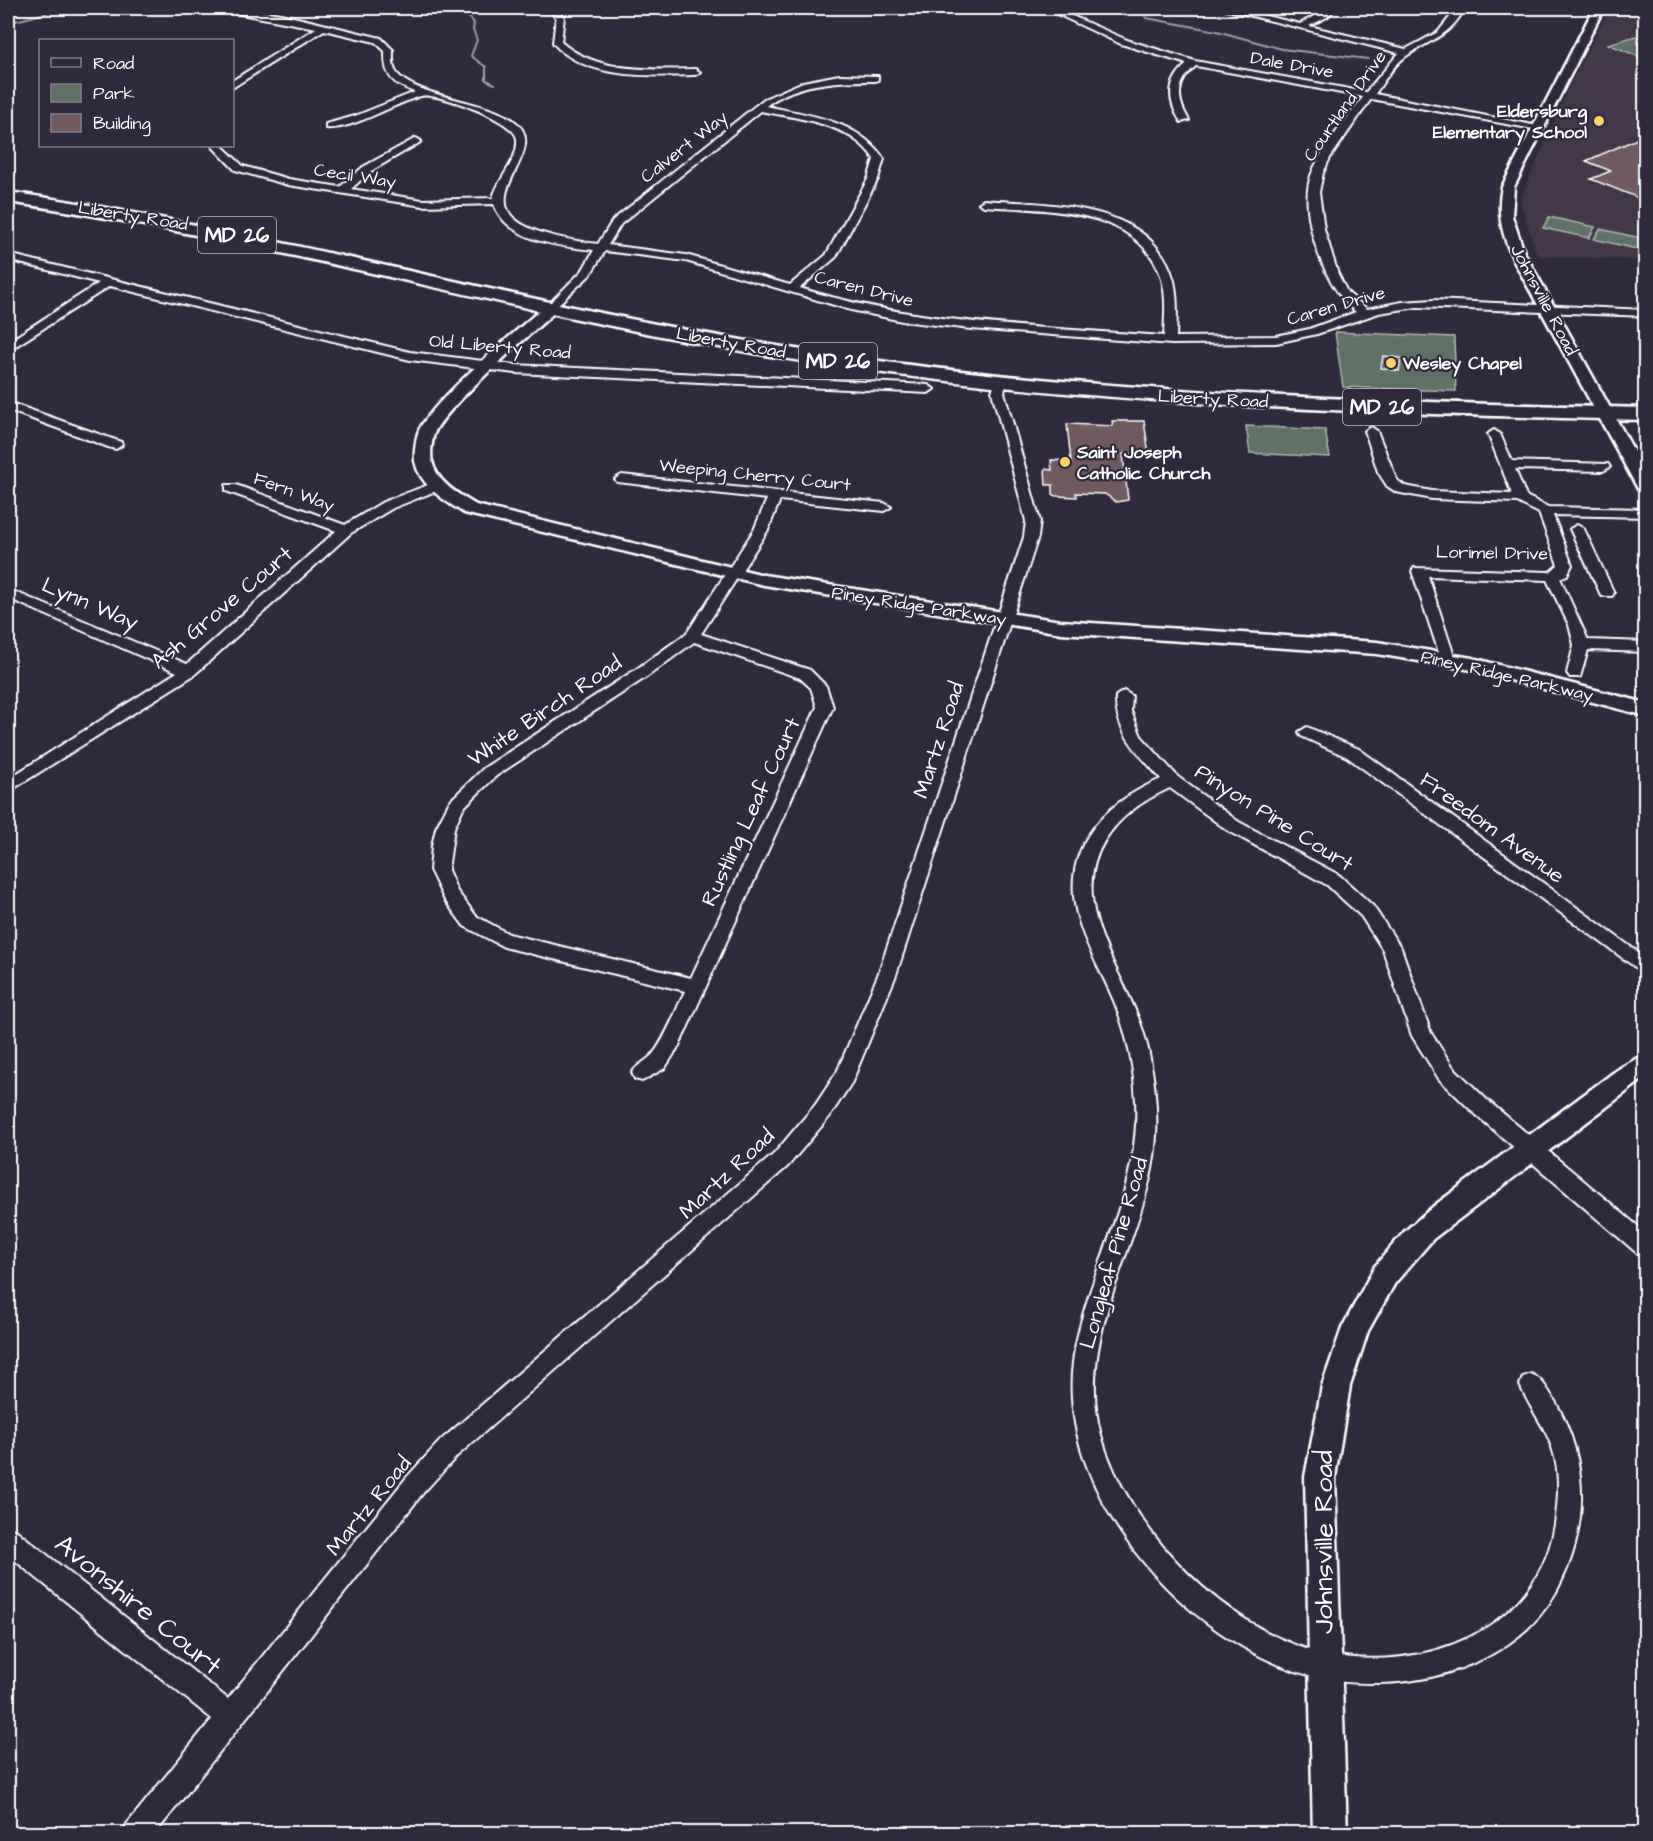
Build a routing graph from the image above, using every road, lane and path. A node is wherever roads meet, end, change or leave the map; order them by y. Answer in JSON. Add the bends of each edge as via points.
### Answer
{"nodes":[{"id":1,"x":241,"y":8,"type":"edge"},
{"id":2,"x":551,"y":8,"type":"edge"},
{"id":3,"x":1048,"y":8,"type":"edge"},
{"id":4,"x":1224,"y":8,"type":"edge"},
{"id":5,"x":1332,"y":8,"type":"edge"},
{"id":6,"x":1461,"y":8,"type":"edge"},
{"id":7,"x":1599,"y":8,"type":"edge"},
{"id":8,"x":1302,"y":26,"type":"junction"},
{"id":9,"x":323,"y":27,"type":"junction"},
{"id":10,"x":1407,"y":52,"type":"junction"},
{"id":11,"x":1194,"y":63,"type":"junction"},
{"id":12,"x":695,"y":72,"type":"dead end"},
{"id":13,"x":875,"y":78,"type":"dead end"},
{"id":14,"x":234,"y":84,"type":"edge"},
{"id":15,"x":424,"y":92,"type":"junction"},
{"id":16,"x":1370,"y":96,"type":"junction"},
{"id":17,"x":761,"y":108,"type":"junction"},
{"id":18,"x":1184,"y":120,"type":"dead end"},
{"id":19,"x":329,"y":126,"type":"dead end"},
{"id":20,"x":1538,"y":127,"type":"junction"},
{"id":21,"x":416,"y":141,"type":"dead end"},
{"id":22,"x":218,"y":147,"type":"edge"},
{"id":23,"x":342,"y":191,"type":"junction"},
{"id":24,"x":8,"y":197,"type":"edge"},
{"id":25,"x":499,"y":201,"type":"junction"},
{"id":26,"x":984,"y":203,"type":"dead end"},
{"id":27,"x":603,"y":246,"type":"junction"},
{"id":28,"x":8,"y":257,"type":"edge"},
{"id":29,"x":108,"y":282,"type":"junction"},
{"id":30,"x":793,"y":288,"type":"junction"},
{"id":31,"x":552,"y":306,"type":"junction"},
{"id":32,"x":1547,"y":310,"type":"junction"},
{"id":33,"x":1363,"y":312,"type":"junction"},
{"id":34,"x":1646,"y":313,"type":"edge"},
{"id":35,"x":1170,"y":339,"type":"junction"},
{"id":36,"x":8,"y":347,"type":"edge"},
{"id":37,"x":486,"y":367,"type":"junction"},
{"id":38,"x":1001,"y":381,"type":"junction"},
{"id":39,"x":928,"y":388,"type":"dead end"},
{"id":40,"x":8,"y":406,"type":"edge"},
{"id":41,"x":1606,"y":413,"type":"junction"},
{"id":42,"x":1646,"y":414,"type":"edge"},
{"id":43,"x":1371,"y":430,"type":"dead end"},
{"id":44,"x":1494,"y":434,"type":"dead end"},
{"id":45,"x":116,"y":445,"type":"dead end"},
{"id":46,"x":1507,"y":465,"type":"junction"},
{"id":47,"x":1603,"y":467,"type":"dead end"},
{"id":48,"x":622,"y":479,"type":"dead end"},
{"id":49,"x":436,"y":486,"type":"junction"},
{"id":50,"x":231,"y":488,"type":"dead end"},
{"id":51,"x":1646,"y":489,"type":"edge"},
{"id":52,"x":775,"y":496,"type":"junction"},
{"id":53,"x":1520,"y":498,"type":"junction"},
{"id":54,"x":884,"y":507,"type":"dead end"},
{"id":55,"x":1545,"y":511,"type":"junction"},
{"id":56,"x":1646,"y":513,"type":"edge"},
{"id":57,"x":1577,"y":529,"type":"dead end"},
{"id":58,"x":346,"y":530,"type":"junction"},
{"id":59,"x":1562,"y":555,"type":"junction"},
{"id":60,"x":1590,"y":556,"type":"junction"},
{"id":61,"x":733,"y":573,"type":"junction"},
{"id":62,"x":1552,"y":576,"type":"junction"},
{"id":63,"x":1607,"y":592,"type":"dead end"},
{"id":64,"x":8,"y":593,"type":"edge"},
{"id":65,"x":1003,"y":620,"type":"junction"},
{"id":66,"x":692,"y":636,"type":"junction"},
{"id":67,"x":1582,"y":645,"type":"junction"},
{"id":68,"x":1646,"y":647,"type":"edge"},
{"id":69,"x":1447,"y":659,"type":"junction"},
{"id":70,"x":189,"y":671,"type":"junction"},
{"id":71,"x":1575,"y":673,"type":"dead end"},
{"id":72,"x":1124,"y":696,"type":"dead end"},
{"id":73,"x":1646,"y":710,"type":"edge"},
{"id":74,"x":1307,"y":732,"type":"dead end"},
{"id":75,"x":1172,"y":781,"type":"junction"},
{"id":76,"x":8,"y":786,"type":"edge"},
{"id":77,"x":1646,"y":968,"type":"edge"},
{"id":78,"x":696,"y":986,"type":"junction"},
{"id":79,"x":1646,"y":1063,"type":"edge"},
{"id":80,"x":642,"y":1073,"type":"dead end"},
{"id":81,"x":1530,"y":1149,"type":"junction"},
{"id":82,"x":1646,"y":1247,"type":"edge"},
{"id":83,"x":1531,"y":1385,"type":"dead end"},
{"id":84,"x":8,"y":1540,"type":"edge"},
{"id":85,"x":1324,"y":1667,"type":"junction"},
{"id":86,"x":230,"y":1717,"type":"junction"},
{"id":87,"x":137,"y":1833,"type":"edge"},
{"id":88,"x":1330,"y":1833,"type":"edge"}],
"edges":[{"from":1,"to":9,"type":"street","via":[[238,11]]},
{"from":2,"to":12,"type":"street","via":[[560,17],[557,43],[570,55],[625,70]]},
{"from":3,"to":11,"type":"street","name":"Dale Drive","via":[[1124,42]]},
{"from":4,"to":8,"type":"street"},
{"from":5,"to":8,"type":"street"},
{"from":6,"to":10,"type":"street","name":"Courtland Drive","via":[[1441,34]]},
{"from":7,"to":20,"type":"street","name":"Johnsville Road"},
{"from":8,"to":10,"type":"street"},
{"from":9,"to":14,"type":"street"},
{"from":9,"to":15,"type":"street","via":[[384,43],[394,76]]},
{"from":10,"to":16,"type":"street","name":"Courtland Drive","via":[[1393,63]]},
{"from":11,"to":16,"type":"street","name":"Dale Drive"},
{"from":11,"to":18,"type":"street","via":[[1181,74],[1174,88],[1174,100]]},
{"from":13,"to":17,"type":"street","name":"Calvert Way","via":[[839,78],[803,85],[775,96]]},
{"from":15,"to":19,"type":"street"},
{"from":15,"to":25,"type":"street","via":[[494,113],[520,132],[522,152],[501,184]]},
{"from":16,"to":20,"type":"street","name":"Dale Drive"},
{"from":16,"to":33,"type":"street","name":"Courtland Drive","via":[[1314,181],[1318,225],[1334,278],[1342,296]]},
{"from":17,"to":27,"type":"street","name":"Calvert Way","via":[[622,218]]},
{"from":17,"to":30,"type":"street","via":[[847,130],[869,143],[879,159],[873,179],[830,257]]},
{"from":20,"to":32,"type":"street","name":"Johnsville Road","via":[[1508,187],[1504,212],[1514,247]]},
{"from":21,"to":23,"type":"street","via":[[367,170]]},
{"from":22,"to":23,"type":"street","name":"Cecil Way","via":[[234,164],[251,173]]},
{"from":23,"to":25,"type":"street","name":"Cecil Way","via":[[423,203]]},
{"from":24,"to":31,"type":"main road","name":"Liberty Road","number":"MD 26","via":[[205,228]]},
{"from":25,"to":27,"type":"street","name":"Caren Drive","via":[[508,219],[530,233]]},
{"from":26,"to":35,"type":"street","via":[[1088,214],[1141,237],[1156,251],[1167,278]]},
{"from":27,"to":30,"type":"street","name":"Caren Drive","via":[[689,258]]},
{"from":27,"to":31,"type":"street","name":"Calvert Way","via":[[586,273]]},
{"from":28,"to":29,"type":"street","name":"Old Liberty Road"},
{"from":29,"to":36,"type":"street"},
{"from":29,"to":37,"type":"street","name":"Old Liberty Road","via":[[410,356]]},
{"from":30,"to":35,"type":"street","name":"Caren Drive","via":[[849,306],[921,320]]},
{"from":31,"to":37,"type":"street","name":"Piney Ridge Parkway"},
{"from":31,"to":38,"type":"main road","name":"Liberty Road","number":"MD 26","via":[[747,346]]},
{"from":32,"to":33,"type":"street","name":"Caren Drive","via":[[1425,303]]},
{"from":32,"to":34,"type":"street","name":"Caren Drive"},
{"from":32,"to":41,"type":"street","name":"Johnsville Road"},
{"from":33,"to":35,"type":"street","name":"Caren Drive","via":[[1308,333],[1271,340]]},
{"from":37,"to":39,"type":"street","name":"Old Liberty Road"},
{"from":37,"to":49,"type":"street","name":"Piney Ridge Parkway","via":[[426,433],[423,460]]},
{"from":38,"to":41,"type":"main road","name":"Liberty Road","number":"MD 26","via":[[1264,403]]},
{"from":38,"to":65,"type":"street","name":"Martz Road","via":[[998,392],[1033,521]]},
{"from":40,"to":45,"type":"street"},
{"from":41,"to":42,"type":"main road","name":"Liberty Road","number":"MD 26"},
{"from":41,"to":51,"type":"street","name":"Johnsville Road"},
{"from":43,"to":53,"type":"street","via":[[1389,479],[1397,487],[1419,494]]},
{"from":44,"to":46,"type":"street"},
{"from":46,"to":47,"type":"street"},
{"from":46,"to":53,"type":"street"},
{"from":48,"to":52,"type":"street","name":"Weeping Cherry Court"},
{"from":49,"to":58,"type":"street","name":"Ash Grove Court","via":[[388,505]]},
{"from":49,"to":61,"type":"street","name":"Piney Ridge Parkway","via":[[457,502],[488,515]]},
{"from":50,"to":58,"type":"street","name":"Fern Way"},
{"from":52,"to":54,"type":"street","name":"Weeping Cherry Court"},
{"from":52,"to":61,"type":"street","name":"White Birch Road","via":[[761,530]]},
{"from":53,"to":55,"type":"street"},
{"from":55,"to":56,"type":"street","name":"Lorimel Drive"},
{"from":55,"to":59,"type":"street","name":"Lorimel Drive"},
{"from":57,"to":60,"type":"street"},
{"from":58,"to":70,"type":"street","name":"Ash Grove Court"},
{"from":59,"to":60,"type":"street"},
{"from":59,"to":62,"type":"street","name":"Lorimel Drive","via":[[1562,572]]},
{"from":60,"to":63,"type":"street"},
{"from":61,"to":65,"type":"street","name":"Piney Ridge Parkway"},
{"from":61,"to":66,"type":"street","name":"White Birch Road"},
{"from":62,"to":67,"type":"street"},
{"from":62,"to":69,"type":"street","name":"Lorimel Drive","via":[[1419,571]]},
{"from":64,"to":70,"type":"street","name":"Lynn Way"},
{"from":65,"to":69,"type":"street","name":"Piney Ridge Parkway","via":[[1151,635],[1357,646]]},
{"from":65,"to":86,"type":"street","name":"Martz Road","via":[[887,975],[845,1076],[823,1110],[781,1160],[449,1448],[415,1485]]},
{"from":66,"to":78,"type":"street","name":"Rustling Leaf Court","via":[[805,674],[818,686],[825,707]]},
{"from":66,"to":78,"type":"street","name":"White Birch Road","via":[[470,789],[456,805],[445,828],[440,870],[450,894],[470,921],[504,940]]},
{"from":67,"to":68,"type":"street"},
{"from":67,"to":71,"type":"street"},
{"from":69,"to":73,"type":"street","name":"Piney Ridge Parkway"},
{"from":70,"to":76,"type":"street","name":"Ash Grove Court"},
{"from":72,"to":75,"type":"street","name":"Pinyon Pine Court","via":[[1123,711],[1134,738]]},
{"from":74,"to":77,"type":"street","name":"Freedom Avenue","via":[[1353,753]]},
{"from":75,"to":81,"type":"street","name":"Pinyon Pine Court","via":[[1233,826],[1321,872],[1353,897],[1392,948],[1432,1054],[1460,1089]]},
{"from":75,"to":85,"type":"street","name":"Longleaf Pine Road","via":[[1132,800],[1114,814],[1091,848],[1081,884],[1088,928],[1131,1020],[1143,1075],[1147,1125],[1132,1204],[1089,1329],[1083,1383],[1087,1428],[1100,1473],[1123,1514],[1180,1585],[1248,1634]]},
{"from":78,"to":80,"type":"street","name":"Rustling Leaf Court","via":[[669,1046],[658,1062]]},
{"from":79,"to":81,"type":"street","name":"Johnsville Road"},
{"from":81,"to":82,"type":"street","name":"Pinyon Pine Court"},
{"from":81,"to":85,"type":"street","name":"Johnsville Road","via":[[1439,1218],[1405,1250],[1361,1316],[1344,1354],[1324,1439],[1320,1477]]},
{"from":83,"to":85,"type":"street","name":"Longleaf Pine Road","via":[[1560,1434],[1571,1468],[1570,1505],[1561,1556],[1533,1608],[1497,1639],[1446,1662],[1394,1672]]},
{"from":84,"to":86,"type":"street","name":"Avonshire Court"},
{"from":85,"to":88,"type":"street","name":"Johnsville Road"},
{"from":86,"to":87,"type":"street","name":"Martz Road"}]}
